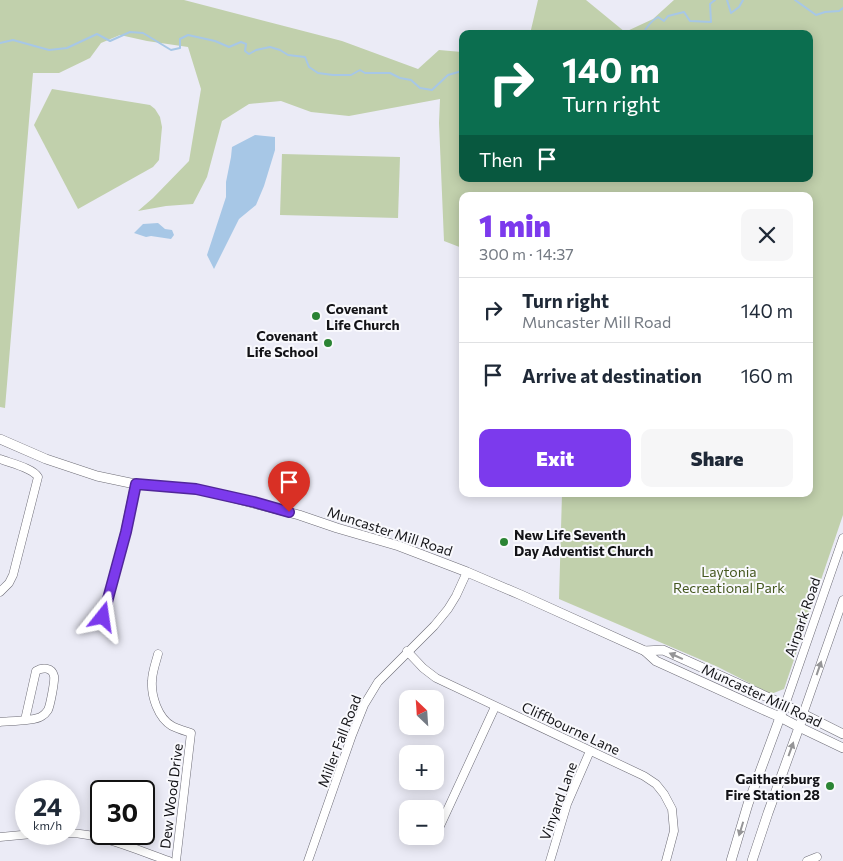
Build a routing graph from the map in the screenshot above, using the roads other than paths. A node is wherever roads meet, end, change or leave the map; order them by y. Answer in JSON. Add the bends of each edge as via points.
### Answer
{"nodes":[{"id":1,"x":0,"y":439,"type":"edge"},
{"id":2,"x":0,"y":459,"type":"edge"},
{"id":3,"x":136,"y":484,"type":"junction"},
{"id":4,"x":843,"y":538,"type":"edge"},
{"id":5,"x":467,"y":572,"type":"junction"},
{"id":6,"x":0,"y":592,"type":"edge"},
{"id":7,"x":843,"y":600,"type":"edge"},
{"id":8,"x":103,"y":617,"type":"dead end"},
{"id":9,"x":645,"y":651,"type":"junction"},
{"id":10,"x":407,"y":652,"type":"junction"},
{"id":11,"x":158,"y":654,"type":"dead end"},
{"id":12,"x":785,"y":705,"type":"junction"},
{"id":13,"x":496,"y":707,"type":"junction"},
{"id":14,"x":803,"y":714,"type":"junction"},
{"id":15,"x":780,"y":717,"type":"junction"},
{"id":16,"x":25,"y":720,"type":"junction"},
{"id":17,"x":0,"y":722,"type":"edge"},
{"id":18,"x":799,"y":727,"type":"junction"},
{"id":19,"x":843,"y":734,"type":"edge"},
{"id":20,"x":843,"y":748,"type":"edge"},
{"id":21,"x":590,"y":751,"type":"junction"},
{"id":22,"x":444,"y":817,"type":"edge"},
{"id":23,"x":80,"y":833,"type":"edge"},
{"id":24,"x":15,"y":836,"type":"edge"},
{"id":25,"x":0,"y":837,"type":"edge"},
{"id":26,"x":817,"y":857,"type":"dead end"},
{"id":27,"x":169,"y":861,"type":"edge"},
{"id":28,"x":176,"y":861,"type":"edge"},
{"id":29,"x":308,"y":861,"type":"edge"},
{"id":30,"x":550,"y":861,"type":"edge"},
{"id":31,"x":666,"y":861,"type":"edge"},
{"id":32,"x":731,"y":861,"type":"edge"},
{"id":33,"x":752,"y":861,"type":"edge"},
{"id":34,"x":807,"y":861,"type":"edge"}],
"edges":[{"from":1,"to":3,"type":"main road","name":"Muncaster Mill Road","via":[[97,476]]},
{"from":2,"to":6,"type":"street","via":[[38,477],[13,575]]},
{"from":3,"to":5,"type":"main road","name":"Muncaster Mill Road","via":[[196,489],[254,502],[399,546]]},
{"from":3,"to":8,"type":"street"},
{"from":4,"to":12,"type":"street","name":"Airpark Road"},
{"from":5,"to":9,"type":"main road","name":"Muncaster Mill Road"},
{"from":5,"to":10,"type":"street","name":"Miller Fall Road","via":[[448,609]]},
{"from":14,"to":7,"type":"street","one_way":true},
{"from":12,"to":9,"type":"main road","name":"Muncaster Mill Road","one_way":true,"via":[[663,650]]},
{"from":9,"to":15,"type":"main road","name":"Muncaster Mill Road","via":[[656,661]]},
{"from":10,"to":13,"type":"street","name":"Cliffbourne Lane","via":[[436,678]]},
{"from":10,"to":29,"type":"street","name":"Miller Fall Road","via":[[378,682],[364,705]]},
{"from":11,"to":28,"type":"street","name":"Dew Wood Drive","via":[[152,679],[158,710],[170,725],[191,733]]},
{"from":12,"to":14,"type":"main road","name":"Muncaster Mill Road"},
{"from":12,"to":15,"type":"main road"},
{"from":13,"to":21,"type":"street","name":"Cliffbourne Lane"},
{"from":13,"to":22,"type":"street"},
{"from":14,"to":18,"type":"main road"},
{"from":14,"to":19,"type":"main road","name":"Muncaster Mill Road"},
{"from":15,"to":18,"type":"main road","name":"Muncaster Mill Road"},
{"from":15,"to":32,"type":"main road","one_way":true},
{"from":16,"to":16,"type":"street","via":[[36,672],[46,668],[55,678],[48,710],[36,719]]},
{"from":16,"to":17,"type":"street"},
{"from":18,"to":20,"type":"main road","name":"Muncaster Mill Road"},
{"from":33,"to":18,"type":"main road","one_way":true},
{"from":21,"to":30,"type":"street","name":"Vinyard Lane","via":[[567,804]]},
{"from":21,"to":31,"type":"street","name":"Cliffbourne Lane","via":[[644,776],[664,794],[672,809],[674,831]]},
{"from":23,"to":27,"type":"street"},
{"from":24,"to":25,"type":"street"},
{"from":26,"to":34,"type":"street"}]}
